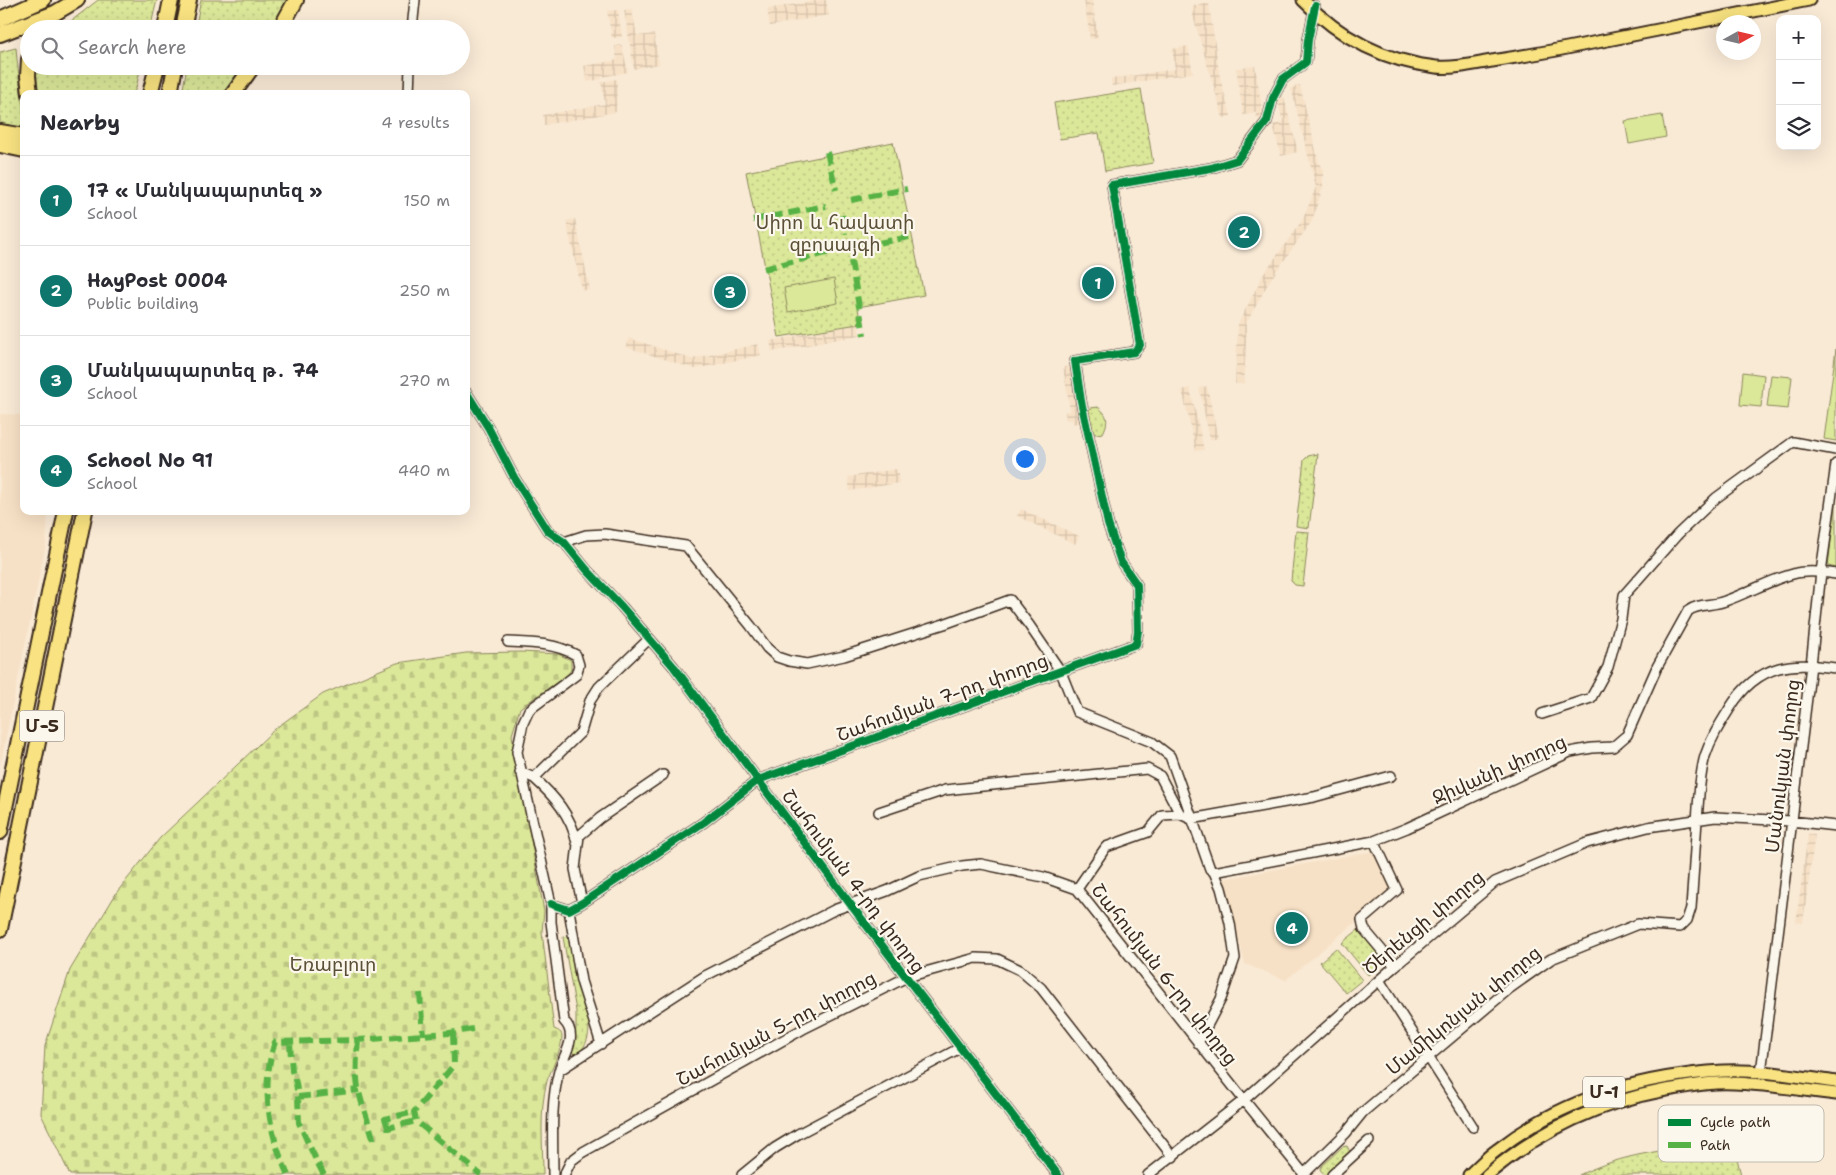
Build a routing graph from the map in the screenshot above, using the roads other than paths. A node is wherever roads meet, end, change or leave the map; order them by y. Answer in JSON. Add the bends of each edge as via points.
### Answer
{"nodes":[{"id":1,"x":43,"y":0,"type":"edge"},
{"id":2,"x":77,"y":0,"type":"edge"},
{"id":3,"x":171,"y":0,"type":"edge"},
{"id":4,"x":189,"y":0,"type":"edge"},
{"id":5,"x":296,"y":0,"type":"edge"},
{"id":6,"x":415,"y":0,"type":"edge"},
{"id":7,"x":1303,"y":0,"type":"edge"},
{"id":8,"x":1786,"y":0,"type":"edge"},
{"id":9,"x":1809,"y":0,"type":"edge"},
{"id":10,"x":1312,"y":6,"type":"edge"},
{"id":11,"x":55,"y":13,"type":"junction"},
{"id":12,"x":0,"y":19,"type":"edge"},
{"id":13,"x":37,"y":20,"type":"edge"},
{"id":14,"x":49,"y":20,"type":"edge"},
{"id":15,"x":167,"y":20,"type":"edge"},
{"id":16,"x":185,"y":20,"type":"edge"},
{"id":17,"x":285,"y":20,"type":"edge"},
{"id":18,"x":413,"y":20,"type":"edge"},
{"id":19,"x":20,"y":26,"type":"edge"},
{"id":20,"x":0,"y":34,"type":"edge"},
{"id":21,"x":28,"y":75,"type":"edge"},
{"id":22,"x":154,"y":75,"type":"edge"},
{"id":23,"x":173,"y":75,"type":"edge"},
{"id":24,"x":246,"y":75,"type":"edge"},
{"id":25,"x":410,"y":75,"type":"edge"},
{"id":26,"x":30,"y":90,"type":"edge"},
{"id":27,"x":151,"y":90,"type":"edge"},
{"id":28,"x":171,"y":90,"type":"edge"},
{"id":29,"x":236,"y":90,"type":"edge"},
{"id":30,"x":409,"y":90,"type":"edge"},
{"id":31,"x":0,"y":132,"type":"edge"},
{"id":32,"x":20,"y":135,"type":"edge"},
{"id":33,"x":0,"y":145,"type":"edge"},
{"id":34,"x":20,"y":149,"type":"edge"},
{"id":35,"x":470,"y":398,"type":"edge"},
{"id":36,"x":1836,"y":450,"type":"edge"},
{"id":37,"x":1836,"y":464,"type":"edge"},
{"id":38,"x":65,"y":515,"type":"edge"},
{"id":39,"x":84,"y":515,"type":"edge"},
{"id":40,"x":564,"y":542,"type":"junction"},
{"id":41,"x":1821,"y":572,"type":"junction"},
{"id":42,"x":1836,"y":574,"type":"edge"},
{"id":43,"x":649,"y":639,"type":"junction"},
{"id":44,"x":508,"y":642,"type":"dead end"},
{"id":45,"x":1811,"y":665,"type":"junction"},
{"id":46,"x":1836,"y":668,"type":"edge"},
{"id":47,"x":1061,"y":672,"type":"junction"},
{"id":48,"x":1542,"y":714,"type":"dead end"},
{"id":49,"x":520,"y":772,"type":"junction"},
{"id":50,"x":663,"y":775,"type":"dead end"},
{"id":51,"x":1391,"y":776,"type":"dead end"},
{"id":52,"x":534,"y":778,"type":"junction"},
{"id":53,"x":758,"y":780,"type":"junction"},
{"id":54,"x":879,"y":812,"type":"dead end"},
{"id":55,"x":1180,"y":814,"type":"junction"},
{"id":56,"x":1698,"y":819,"type":"junction"},
{"id":57,"x":1191,"y":820,"type":"junction"},
{"id":58,"x":1791,"y":821,"type":"junction"},
{"id":59,"x":1836,"y":826,"type":"edge"},
{"id":60,"x":0,"y":832,"type":"edge"},
{"id":61,"x":1374,"y":841,"type":"junction"},
{"id":62,"x":577,"y":844,"type":"junction"},
{"id":63,"x":1214,"y":872,"type":"junction"},
{"id":64,"x":1077,"y":889,"type":"junction"},
{"id":65,"x":582,"y":903,"type":"junction"},
{"id":66,"x":551,"y":904,"type":"junction"},
{"id":67,"x":851,"y":904,"type":"junction"},
{"id":68,"x":569,"y":910,"type":"junction"},
{"id":69,"x":0,"y":929,"type":"edge"},
{"id":70,"x":1395,"y":966,"type":"junction"},
{"id":71,"x":907,"y":977,"type":"junction"},
{"id":72,"x":1379,"y":980,"type":"junction"},
{"id":73,"x":1198,"y":1043,"type":"junction"},
{"id":74,"x":601,"y":1044,"type":"junction"},
{"id":75,"x":960,"y":1048,"type":"junction"},
{"id":76,"x":1429,"y":1058,"type":"junction"},
{"id":77,"x":560,"y":1070,"type":"junction"},
{"id":78,"x":1761,"y":1073,"type":"junction"},
{"id":79,"x":1836,"y":1082,"type":"edge"},
{"id":80,"x":1836,"y":1094,"type":"edge"},
{"id":81,"x":1244,"y":1100,"type":"junction"},
{"id":82,"x":1474,"y":1127,"type":"dead end"},
{"id":83,"x":1369,"y":1141,"type":"dead end"},
{"id":84,"x":1173,"y":1157,"type":"junction"},
{"id":85,"x":1306,"y":1172,"type":"edge"},
{"id":86,"x":553,"y":1175,"type":"edge"},
{"id":87,"x":564,"y":1175,"type":"edge"},
{"id":88,"x":742,"y":1175,"type":"edge"},
{"id":89,"x":1058,"y":1175,"type":"edge"},
{"id":90,"x":1148,"y":1175,"type":"edge"},
{"id":91,"x":1318,"y":1175,"type":"edge"},
{"id":92,"x":1332,"y":1175,"type":"edge"},
{"id":93,"x":1469,"y":1175,"type":"edge"},
{"id":94,"x":1487,"y":1175,"type":"edge"}],
"edges":[{"from":1,"to":12,"type":"highway"},
{"from":2,"to":11,"type":"highway"},
{"from":3,"to":15,"type":"highway"},
{"from":4,"to":16,"type":"highway"},
{"from":5,"to":17,"type":"highway"},
{"from":6,"to":18,"type":"street"},
{"from":7,"to":10,"type":"main road"},
{"from":8,"to":10,"type":"main road","via":[[1488,58],[1437,62],[1378,49],[1347,32]]},
{"from":9,"to":10,"type":"main road","via":[[1532,55],[1454,67],[1437,67],[1387,57],[1345,36]]},
{"from":10,"to":47,"type":"street","name":"Շահումյան 7-րդ փողոց","via":[[1306,62],[1283,79],[1273,98],[1267,121],[1237,160],[1211,168],[1112,185],[1140,345],[1134,352],[1075,361],[1108,524],[1121,562],[1137,585],[1138,631],[1136,644]]},
{"from":11,"to":13,"type":"highway"},
{"from":11,"to":14,"type":"highway"},
{"from":19,"to":20,"type":"highway"},
{"from":21,"to":26,"type":"highway"},
{"from":22,"to":27,"type":"highway"},
{"from":23,"to":28,"type":"highway"},
{"from":24,"to":29,"type":"highway"},
{"from":25,"to":30,"type":"street"},
{"from":31,"to":32,"type":"highway"},
{"from":33,"to":34,"type":"highway"},
{"from":35,"to":40,"type":"street","name":"Շահումյան 4-րդ փողոց","via":[[548,531]]},
{"from":36,"to":48,"type":"street","via":[[1793,442],[1716,498],[1678,534],[1624,595],[1608,667],[1591,698]]},
{"from":37,"to":41,"type":"street","name":"Մանուկյան փողոց"},
{"from":38,"to":60,"type":"highway","number":"Մ-5"},
{"from":39,"to":69,"type":"highway","number":"Մ-5"},
{"from":40,"to":43,"type":"street","name":"Շահումյան 4-րդ փողոց"},
{"from":40,"to":47,"type":"street","via":[[586,535],[605,534],[686,546],[767,648],[777,657],[789,661],[807,664],[844,656],[1010,600]]},
{"from":41,"to":42,"type":"street","name":"Ջիվանի փողոց"},
{"from":41,"to":45,"type":"street","name":"Մանուկյան փողոց"},
{"from":41,"to":61,"type":"street","name":"Ջիվանի փողոց","via":[[1794,574],[1711,606],[1693,607],[1688,611],[1627,735],[1613,747],[1570,752]]},
{"from":43,"to":52,"type":"street","via":[[599,686],[590,701],[581,732]]},
{"from":43,"to":53,"type":"street","name":"Շահումյան 4-րդ փողոց","via":[[674,667]]},
{"from":44,"to":49,"type":"street","via":[[567,650],[576,655],[579,664],[576,675],[529,710],[518,742]]},
{"from":45,"to":46,"type":"street"},
{"from":45,"to":56,"type":"street","via":[[1779,668],[1765,674],[1737,698],[1715,733],[1705,757]]},
{"from":45,"to":58,"type":"street","name":"Մանուկյան փողոց"},
{"from":47,"to":53,"type":"street","name":"Շահումյան 7-րդ փողոց"},
{"from":47,"to":57,"type":"street","via":[[1076,712],[1152,742],[1170,756]]},
{"from":49,"to":52,"type":"street"},
{"from":49,"to":66,"type":"street"},
{"from":50,"to":62,"type":"street","via":[[600,818],[579,836]]},
{"from":51,"to":57,"type":"street","via":[[1314,797]]},
{"from":52,"to":62,"type":"street","via":[[560,803]]},
{"from":53,"to":65,"type":"street","name":"Շահումյան 7-րդ փողոց","via":[[704,822]]},
{"from":53,"to":67,"type":"street","name":"Շահումյան 4-րդ փողոց"},
{"from":54,"to":55,"type":"street","via":[[946,790],[1146,769],[1160,776]]},
{"from":55,"to":57,"type":"street"},
{"from":55,"to":64,"type":"street","via":[[1162,815],[1148,832],[1106,847]]},
{"from":56,"to":58,"type":"street","name":"Ծերենցի փողոց"},
{"from":56,"to":70,"type":"street","name":"Ծերենցի փողոց","via":[[1648,826],[1587,843],[1495,882]]},
{"from":56,"to":76,"type":"street","name":"Մամիկոնյան փողոց","via":[[1691,908],[1687,920],[1680,927],[1638,924],[1551,959],[1510,988]]},
{"from":57,"to":63,"type":"street"},
{"from":58,"to":59,"type":"street","name":"Ծերենցի փողոց"},
{"from":58,"to":78,"type":"street","name":"Մանուկյան փողոց"},
{"from":61,"to":63,"type":"street","name":"Ջիվանի փողոց"},
{"from":61,"to":70,"type":"street","via":[[1397,890],[1362,920],[1364,929]]},
{"from":62,"to":65,"type":"street","via":[[575,869]]},
{"from":63,"to":73,"type":"street","via":[[1230,922],[1234,958],[1221,999]]},
{"from":64,"to":67,"type":"street","name":"Շահումյան 6-րդ փողոց","via":[[1044,877],[981,864],[919,876]]},
{"from":64,"to":73,"type":"street","name":"Շահումյան 6-րդ փողոց"},
{"from":65,"to":68,"type":"street","name":"Շահումյան 7-րդ փողոց"},
{"from":66,"to":68,"type":"street"},
{"from":66,"to":77,"type":"street","via":[[564,1020],[570,1028],[570,1047]]},
{"from":67,"to":71,"type":"street","name":"Շահումյան 4-րդ փողոց"},
{"from":67,"to":74,"type":"street","name":"Շահումյան 6-րդ փողոց","via":[[705,976]]},
{"from":68,"to":74,"type":"street","via":[[581,981]]},
{"from":70,"to":72,"type":"street","name":"Ծերենցի փողոց"},
{"from":71,"to":75,"type":"street","name":"Շահումյան 4-րդ փողոց"},
{"from":71,"to":84,"type":"street","name":"Շահումյան 5-րդ փողոց","via":[[976,958],[997,959],[1020,970],[1041,988]]},
{"from":71,"to":87,"type":"street","name":"Շահումյան 5-րդ փողոց","via":[[803,1029],[582,1152],[571,1161]]},
{"from":72,"to":76,"type":"street"},
{"from":72,"to":81,"type":"street","name":"Ծերենցի փողոց"},
{"from":73,"to":81,"type":"street","name":"Շահումյան 6-րդ փողոց"},
{"from":74,"to":77,"type":"street","name":"Շահումյան 6-րդ փողոց"},
{"from":75,"to":88,"type":"street","via":[[798,1134]]},
{"from":75,"to":89,"type":"street","name":"Շահումյան 4-րդ փողոց"},
{"from":76,"to":82,"type":"street"},
{"from":76,"to":85,"type":"street","name":"Մամիկոնյան փողոց","via":[[1363,1112]]},
{"from":77,"to":86,"type":"street","via":[[553,1108]]},
{"from":78,"to":79,"type":"main road","number":"Մ-1"},
{"from":78,"to":93,"type":"main road","number":"Մ-1","via":[[1724,1071],[1676,1076],[1610,1090],[1567,1107],[1530,1128],[1497,1149]]},
{"from":80,"to":94,"type":"main road","number":"Մ-1","via":[[1734,1083],[1706,1084],[1624,1098],[1557,1127]]},
{"from":81,"to":84,"type":"street","name":"Ծերենցի փողոց"},
{"from":81,"to":85,"type":"street","name":"Շահումյան 6-րդ փողոց"},
{"from":83,"to":92,"type":"street"},
{"from":84,"to":90,"type":"street","name":"Ծերենցի փողոց"},
{"from":85,"to":91,"type":"street","name":"Շահումյան 6-րդ փողոց"}]}
